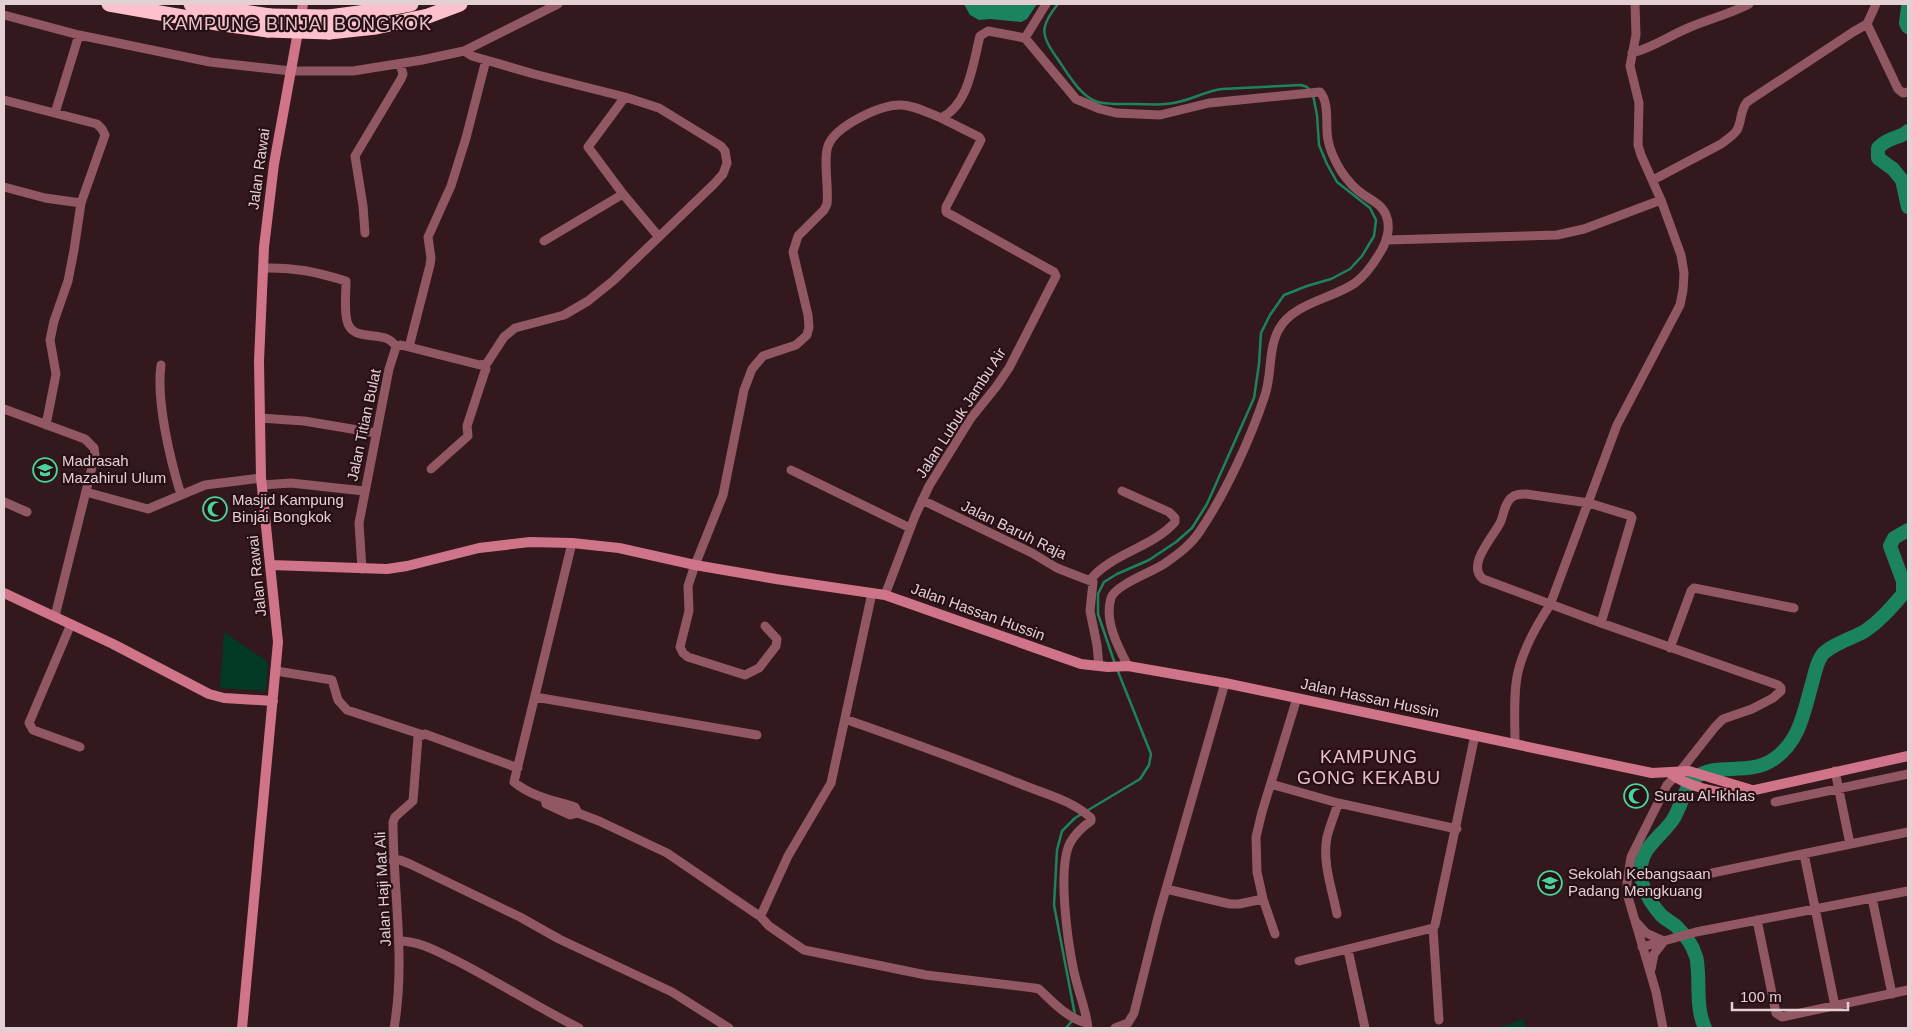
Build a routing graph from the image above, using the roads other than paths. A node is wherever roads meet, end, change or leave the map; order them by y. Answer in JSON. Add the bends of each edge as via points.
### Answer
{"nodes":[{"id":1,"x":110,"y":4,"type":"edge"},
{"id":2,"x":191,"y":4,"type":"edge"},
{"id":3,"x":304,"y":4,"type":"edge"},
{"id":4,"x":410,"y":4,"type":"edge"},
{"id":5,"x":460,"y":4,"type":"edge"},
{"id":6,"x":558,"y":4,"type":"edge"},
{"id":7,"x":1046,"y":4,"type":"edge"},
{"id":8,"x":1635,"y":4,"type":"edge"},
{"id":9,"x":1749,"y":4,"type":"edge"},
{"id":10,"x":1876,"y":4,"type":"edge"},
{"id":11,"x":4,"y":15,"type":"edge"},
{"id":12,"x":269,"y":23,"type":"junction"},
{"id":13,"x":1867,"y":24,"type":"junction"},
{"id":14,"x":329,"y":25,"type":"junction"},
{"id":15,"x":79,"y":35,"type":"junction"},
{"id":16,"x":1025,"y":38,"type":"junction"},
{"id":17,"x":464,"y":50,"type":"junction"},
{"id":18,"x":1632,"y":53,"type":"junction"},
{"id":19,"x":486,"y":60,"type":"junction"},
{"id":20,"x":400,"y":64,"type":"junction"},
{"id":21,"x":291,"y":71,"type":"junction"},
{"id":22,"x":1908,"y":92,"type":"edge"},
{"id":23,"x":625,"y":97,"type":"junction"},
{"id":24,"x":4,"y":100,"type":"edge"},
{"id":25,"x":55,"y":113,"type":"junction"},
{"id":26,"x":941,"y":118,"type":"junction"},
{"id":27,"x":1653,"y":180,"type":"junction"},
{"id":28,"x":4,"y":188,"type":"edge"},
{"id":29,"x":623,"y":194,"type":"junction"},
{"id":30,"x":1661,"y":200,"type":"junction"},
{"id":31,"x":81,"y":203,"type":"junction"},
{"id":32,"x":365,"y":233,"type":"dead end"},
{"id":33,"x":659,"y":237,"type":"junction"},
{"id":34,"x":1387,"y":240,"type":"junction"},
{"id":35,"x":544,"y":241,"type":"dead end"},
{"id":36,"x":263,"y":268,"type":"junction"},
{"id":37,"x":396,"y":346,"type":"junction"},
{"id":38,"x":409,"y":347,"type":"junction"},
{"id":39,"x":161,"y":365,"type":"dead end"},
{"id":40,"x":484,"y":365,"type":"junction"},
{"id":41,"x":4,"y":409,"type":"edge"},
{"id":42,"x":260,"y":418,"type":"junction"},
{"id":43,"x":46,"y":424,"type":"junction"},
{"id":44,"x":376,"y":433,"type":"junction"},
{"id":45,"x":431,"y":469,"type":"dead end"},
{"id":46,"x":791,"y":470,"type":"dead end"},
{"id":47,"x":262,"y":481,"type":"junction"},
{"id":48,"x":364,"y":491,"type":"junction"},
{"id":49,"x":1122,"y":491,"type":"dead end"},
{"id":50,"x":86,"y":492,"type":"junction"},
{"id":51,"x":181,"y":495,"type":"junction"},
{"id":52,"x":922,"y":500,"type":"junction"},
{"id":53,"x":4,"y":502,"type":"edge"},
{"id":54,"x":1589,"y":503,"type":"junction"},
{"id":55,"x":27,"y":512,"type":"dead end"},
{"id":56,"x":910,"y":528,"type":"junction"},
{"id":57,"x":572,"y":543,"type":"junction"},
{"id":58,"x":271,"y":565,"type":"junction"},
{"id":59,"x":695,"y":565,"type":"junction"},
{"id":60,"x":362,"y":569,"type":"junction"},
{"id":61,"x":1092,"y":582,"type":"junction"},
{"id":62,"x":4,"y":593,"type":"edge"},
{"id":63,"x":872,"y":593,"type":"junction"},
{"id":64,"x":885,"y":595,"type":"junction"},
{"id":65,"x":1550,"y":605,"type":"junction"},
{"id":66,"x":1794,"y":608,"type":"dead end"},
{"id":67,"x":55,"y":616,"type":"junction"},
{"id":68,"x":1601,"y":623,"type":"junction"},
{"id":69,"x":72,"y":624,"type":"junction"},
{"id":70,"x":766,"y":626,"type":"dead end"},
{"id":71,"x":1670,"y":648,"type":"junction"},
{"id":72,"x":1104,"y":666,"type":"junction"},
{"id":73,"x":1125,"y":666,"type":"junction"},
{"id":74,"x":276,"y":671,"type":"junction"},
{"id":75,"x":1225,"y":683,"type":"junction"},
{"id":76,"x":535,"y":697,"type":"junction"},
{"id":77,"x":1297,"y":698,"type":"junction"},
{"id":78,"x":274,"y":701,"type":"junction"},
{"id":79,"x":845,"y":719,"type":"junction"},
{"id":80,"x":422,"y":734,"type":"junction"},
{"id":81,"x":757,"y":735,"type":"dead end"},
{"id":82,"x":1476,"y":735,"type":"junction"},
{"id":83,"x":1515,"y":743,"type":"junction"},
{"id":84,"x":80,"y":747,"type":"dead end"},
{"id":85,"x":1908,"y":756,"type":"edge"},
{"id":86,"x":518,"y":768,"type":"junction"},
{"id":87,"x":1835,"y":771,"type":"junction"},
{"id":88,"x":1679,"y":774,"type":"junction"},
{"id":89,"x":1908,"y":774,"type":"edge"},
{"id":90,"x":1271,"y":784,"type":"junction"},
{"id":91,"x":1838,"y":789,"type":"junction"},
{"id":92,"x":1752,"y":790,"type":"junction"},
{"id":93,"x":1774,"y":802,"type":"dead end"},
{"id":94,"x":1338,"y":803,"type":"junction"},
{"id":95,"x":1457,"y":828,"type":"junction"},
{"id":96,"x":1908,"y":832,"type":"edge"},
{"id":97,"x":1850,"y":844,"type":"junction"},
{"id":98,"x":1804,"y":854,"type":"junction"},
{"id":99,"x":393,"y":861,"type":"junction"},
{"id":100,"x":1712,"y":873,"type":"dead end"},
{"id":101,"x":1166,"y":888,"type":"junction"},
{"id":102,"x":1908,"y":891,"type":"edge"},
{"id":103,"x":1263,"y":898,"type":"junction"},
{"id":104,"x":1872,"y":898,"type":"junction"},
{"id":105,"x":1815,"y":909,"type":"junction"},
{"id":106,"x":1337,"y":914,"type":"dead end"},
{"id":107,"x":759,"y":915,"type":"junction"},
{"id":108,"x":1632,"y":915,"type":"junction"},
{"id":109,"x":1757,"y":920,"type":"junction"},
{"id":110,"x":1433,"y":928,"type":"junction"},
{"id":111,"x":1275,"y":934,"type":"dead end"},
{"id":112,"x":1666,"y":940,"type":"junction"},
{"id":113,"x":399,"y":941,"type":"junction"},
{"id":114,"x":1642,"y":947,"type":"junction"},
{"id":115,"x":1348,"y":950,"type":"junction"},
{"id":116,"x":1299,"y":961,"type":"dead end"},
{"id":117,"x":1650,"y":972,"type":"junction"},
{"id":118,"x":1908,"y":990,"type":"edge"},
{"id":119,"x":1892,"y":994,"type":"junction"},
{"id":120,"x":1835,"y":1006,"type":"junction"},
{"id":121,"x":1439,"y":1020,"type":"dead end"},
{"id":122,"x":1085,"y":1024,"type":"edge"},
{"id":123,"x":242,"y":1028,"type":"edge"},
{"id":124,"x":394,"y":1028,"type":"edge"},
{"id":125,"x":579,"y":1028,"type":"edge"},
{"id":126,"x":729,"y":1028,"type":"edge"},
{"id":127,"x":1115,"y":1028,"type":"edge"},
{"id":128,"x":1365,"y":1028,"type":"edge"},
{"id":129,"x":1663,"y":1028,"type":"edge"}],
"edges":[{"from":1,"to":12,"type":"highway","via":[[223,24]]},
{"from":2,"to":12,"type":"highway"},
{"from":3,"to":21,"type":"street","name":"Jalan Rawai"},
{"from":4,"to":14,"type":"highway"},
{"from":5,"to":14,"type":"highway","via":[[428,16],[376,27]]},
{"from":6,"to":17,"type":"street"},
{"from":7,"to":16,"type":"street"},
{"from":8,"to":18,"type":"street","via":[[1636,30]]},
{"from":9,"to":18,"type":"street"},
{"from":10,"to":13,"type":"street"},
{"from":11,"to":15,"type":"street"},
{"from":12,"to":14,"type":"highway","bridge":true},
{"from":13,"to":22,"type":"street","via":[[1898,89]]},
{"from":13,"to":27,"type":"street","via":[[1748,102],[1742,109],[1738,128],[1721,144]]},
{"from":15,"to":21,"type":"street","via":[[210,62]]},
{"from":15,"to":25,"type":"street"},
{"from":16,"to":26,"type":"street","via":[[988,31],[981,34],[963,94],[953,110]]},
{"from":16,"to":34,"type":"street","via":[[1076,99],[1116,113],[1160,116],[1209,103],[1318,92],[1323,96],[1333,155],[1352,185],[1382,209],[1388,221]]},
{"from":17,"to":19,"type":"street"},
{"from":17,"to":20,"type":"street"},
{"from":18,"to":27,"type":"street","via":[[1630,66],[1639,103],[1638,145]]},
{"from":19,"to":23,"type":"street"},
{"from":19,"to":38,"type":"street","via":[[451,186],[428,236],[430,266]]},
{"from":20,"to":21,"type":"street","via":[[353,71]]},
{"from":20,"to":32,"type":"street","via":[[401,79],[355,156]]},
{"from":21,"to":36,"type":"street","name":"Jalan Rawai","via":[[274,164]]},
{"from":23,"to":29,"type":"street","via":[[588,147]]},
{"from":23,"to":33,"type":"street","via":[[675,117],[716,142],[727,157],[723,174]]},
{"from":24,"to":25,"type":"street"},
{"from":25,"to":31,"type":"street","via":[[97,124],[105,135]]},
{"from":26,"to":52,"type":"street","name":"Jalan Lubuk Jambu Air","via":[[981,140],[946,212],[1054,272],[1056,278],[1009,368],[971,418]]},
{"from":26,"to":59,"type":"street","via":[[910,106],[888,107],[856,120],[830,141],[827,204],[798,236],[793,252],[809,328],[796,346],[763,356],[752,369],[744,390],[723,495]]},
{"from":27,"to":30,"type":"street"},
{"from":28,"to":31,"type":"street"},
{"from":29,"to":33,"type":"street"},
{"from":29,"to":35,"type":"street"},
{"from":30,"to":34,"type":"street","via":[[1584,229],[1557,235]]},
{"from":30,"to":54,"type":"street","via":[[1681,255],[1684,273],[1680,305],[1617,426]]},
{"from":31,"to":43,"type":"street","via":[[68,281],[50,340],[56,374]]},
{"from":33,"to":40,"type":"street","via":[[588,301],[564,315],[529,323],[509,332]]},
{"from":34,"to":73,"type":"street","via":[[1369,270],[1356,282],[1284,321],[1275,340],[1265,394],[1256,419],[1234,471],[1200,532],[1164,564],[1121,587],[1111,597],[1111,626]]},
{"from":36,"to":37,"type":"street","via":[[286,267],[346,281],[346,319],[351,329],[388,338]]},
{"from":36,"to":42,"type":"street","name":"Jalan Rawai"},
{"from":37,"to":38,"type":"street"},
{"from":37,"to":44,"type":"street","name":"Jalan Titian Bulat"},
{"from":38,"to":40,"type":"street"},
{"from":39,"to":51,"type":"street","via":[[159,381],[172,464]]},
{"from":40,"to":45,"type":"street","via":[[467,426],[468,436]]},
{"from":41,"to":43,"type":"street"},
{"from":42,"to":44,"type":"street","via":[[304,421]]},
{"from":42,"to":47,"type":"street","name":"Jalan Rawai"},
{"from":43,"to":50,"type":"street","via":[[85,439],[94,448]]},
{"from":44,"to":48,"type":"street","name":"Jalan Titian Bulat"},
{"from":46,"to":56,"type":"street"},
{"from":47,"to":48,"type":"street"},
{"from":47,"to":51,"type":"street","via":[[205,485]]},
{"from":47,"to":58,"type":"street","name":"Jalan Rawai"},
{"from":48,"to":60,"type":"street","name":"Jalan Titian Bulat","via":[[359,523]]},
{"from":49,"to":61,"type":"street","via":[[1169,512],[1175,522],[1152,540],[1099,569]]},
{"from":50,"to":51,"type":"street","via":[[148,510]]},
{"from":50,"to":67,"type":"street"},
{"from":52,"to":56,"type":"street","name":"Jalan Lubuk Jambu Air"},
{"from":52,"to":61,"type":"street","name":"Jalan Baruh Raja","via":[[1057,568]]},
{"from":53,"to":55,"type":"street"},
{"from":54,"to":65,"type":"street"},
{"from":54,"to":65,"type":"street","via":[[1515,495],[1507,503],[1501,522],[1488,540],[1478,564],[1478,574],[1483,579]]},
{"from":54,"to":68,"type":"street","via":[[1632,517]]},
{"from":56,"to":64,"type":"street","name":"Jalan Lubuk Jambu Air"},
{"from":57,"to":59,"type":"street","name":"Jalan Hassan Hussin","via":[[638,551]]},
{"from":57,"to":60,"type":"street","name":"Jalan Hassan Hussin","via":[[495,545],[407,566]]},
{"from":57,"to":76,"type":"street"},
{"from":58,"to":60,"type":"street","name":"Jalan Hassan Hussin"},
{"from":58,"to":74,"type":"street","name":"Jalan Rawai","via":[[278,642]]},
{"from":59,"to":63,"type":"street","name":"Jalan Hassan Hussin"},
{"from":59,"to":70,"type":"street","via":[[688,586],[688,616],[680,647],[683,653],[740,674],[750,673],[759,668],[778,643]]},
{"from":61,"to":72,"type":"street","via":[[1090,611]]},
{"from":62,"to":67,"type":"street"},
{"from":63,"to":64,"type":"street","name":"Jalan Hassan Hussin"},
{"from":63,"to":79,"type":"street"},
{"from":64,"to":72,"type":"street","name":"Jalan Hassan Hussin","via":[[1081,664]]},
{"from":65,"to":68,"type":"street"},
{"from":65,"to":83,"type":"street","via":[[1535,627],[1518,673]]},
{"from":66,"to":71,"type":"street","via":[[1694,588]]},
{"from":67,"to":69,"type":"street"},
{"from":68,"to":71,"type":"street"},
{"from":69,"to":78,"type":"street","via":[[209,694]]},
{"from":69,"to":84,"type":"street","via":[[29,723],[33,730]]},
{"from":71,"to":88,"type":"street","via":[[1781,688],[1765,703],[1723,719]]},
{"from":72,"to":73,"type":"street","name":"Jalan Hassan Hussin"},
{"from":73,"to":75,"type":"street","name":"Jalan Hassan Hussin"},
{"from":74,"to":78,"type":"street","name":"Jalan Rawai"},
{"from":74,"to":80,"type":"street","via":[[332,680],[338,700],[347,710]]},
{"from":75,"to":77,"type":"street","name":"Jalan Hassan Hussin"},
{"from":75,"to":101,"type":"street"},
{"from":76,"to":81,"type":"street"},
{"from":76,"to":86,"type":"street"},
{"from":77,"to":82,"type":"street","name":"Jalan Hassan Hussin"},
{"from":77,"to":90,"type":"street"},
{"from":78,"to":123,"type":"street","name":"Jalan Rawai"},
{"from":79,"to":107,"type":"street","via":[[831,783],[788,856]]},
{"from":79,"to":122,"type":"street","via":[[983,769],[1079,808],[1090,816],[1091,821],[1081,828],[1070,844],[1064,875],[1074,971]]},
{"from":80,"to":86,"type":"street"},
{"from":80,"to":99,"type":"street","name":"Jalan Haji Mat Ali","via":[[417,739],[413,801],[393,820]]},
{"from":82,"to":83,"type":"street","name":"Jalan Hassan Hussin"},
{"from":82,"to":95,"type":"street"},
{"from":83,"to":88,"type":"street","name":"Jalan Hassan Hussin","via":[[1652,773]]},
{"from":85,"to":87,"type":"street","name":"Jalan Hassan Hussin"},
{"from":86,"to":107,"type":"street","via":[[514,782],[545,799],[546,804],[570,816],[578,813],[599,821],[667,853]]},
{"from":87,"to":91,"type":"street"},
{"from":87,"to":92,"type":"street","name":"Jalan Hassan Hussin"},
{"from":88,"to":92,"type":"street","name":"Jalan Hassan Hussin"},
{"from":88,"to":92,"type":"street","name":"Jalan Hassan Hussin","via":[[1714,791],[1736,794]]},
{"from":88,"to":108,"type":"street","via":[[1667,785],[1631,857],[1626,882]]},
{"from":89,"to":91,"type":"street"},
{"from":90,"to":94,"type":"street"},
{"from":90,"to":103,"type":"street","via":[[1255,843]]},
{"from":91,"to":93,"type":"street"},
{"from":91,"to":97,"type":"street"},
{"from":94,"to":95,"type":"street"},
{"from":94,"to":106,"type":"street","via":[[1326,850]]},
{"from":95,"to":110,"type":"street"},
{"from":96,"to":97,"type":"street"},
{"from":97,"to":98,"type":"street"},
{"from":98,"to":100,"type":"street"},
{"from":98,"to":105,"type":"street"},
{"from":99,"to":113,"type":"street","name":"Jalan Haji Mat Ali"},
{"from":99,"to":126,"type":"street","via":[[410,864],[672,992]]},
{"from":101,"to":103,"type":"street","via":[[1230,904]]},
{"from":101,"to":127,"type":"street","via":[[1134,1013],[1128,1023]]},
{"from":102,"to":104,"type":"street"},
{"from":103,"to":111,"type":"street"},
{"from":104,"to":105,"type":"street"},
{"from":104,"to":119,"type":"street"},
{"from":105,"to":109,"type":"street"},
{"from":105,"to":120,"type":"street"},
{"from":107,"to":122,"type":"street","via":[[769,926],[804,950],[926,975],[1034,988]]},
{"from":108,"to":112,"type":"street","via":[[1646,933]]},
{"from":108,"to":114,"type":"street"},
{"from":109,"to":112,"type":"street"},
{"from":109,"to":120,"type":"street","via":[[1776,1013],[1782,1017]]},
{"from":110,"to":115,"type":"street"},
{"from":110,"to":121,"type":"street"},
{"from":112,"to":114,"type":"street"},
{"from":112,"to":117,"type":"street","via":[[1654,954]]},
{"from":113,"to":124,"type":"street","name":"Jalan Haji Mat Ali","via":[[399,992]]},
{"from":113,"to":125,"type":"street","via":[[415,942],[437,951]]},
{"from":114,"to":117,"type":"street"},
{"from":115,"to":116,"type":"street"},
{"from":115,"to":128,"type":"street"},
{"from":117,"to":129,"type":"street"},
{"from":118,"to":119,"type":"street"},
{"from":119,"to":120,"type":"street"}]}
